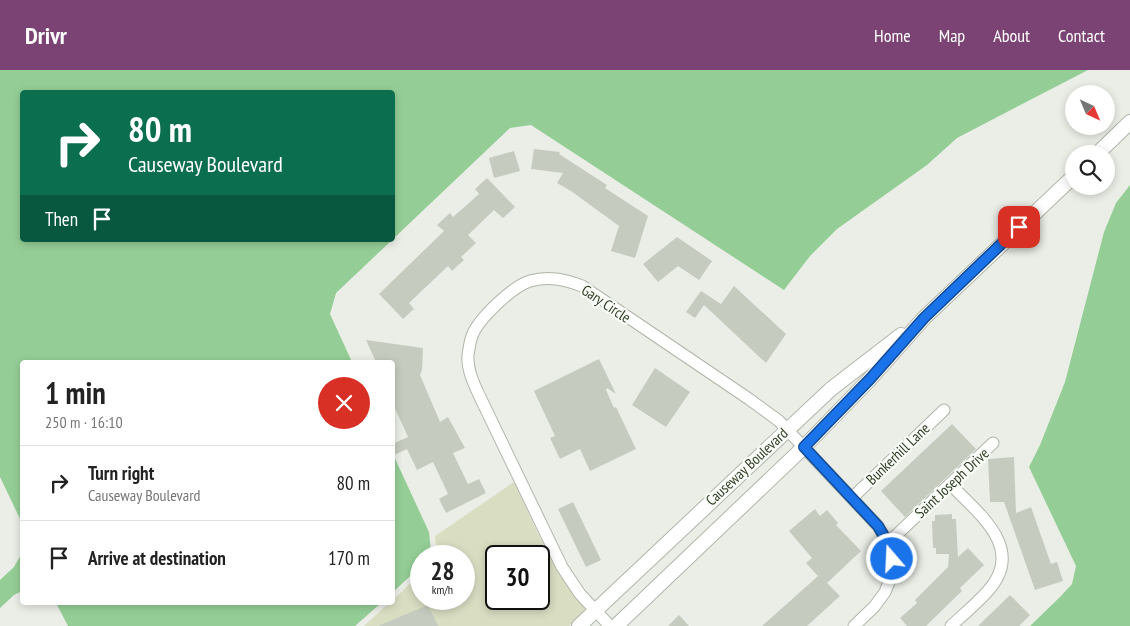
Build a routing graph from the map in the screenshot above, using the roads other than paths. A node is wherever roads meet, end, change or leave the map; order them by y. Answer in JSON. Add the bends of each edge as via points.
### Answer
{"nodes":[{"id":1,"x":1130,"y":122,"type":"edge"},
{"id":2,"x":1106,"y":145,"type":"edge"},
{"id":3,"x":1065,"y":185,"type":"edge"},
{"id":4,"x":924,"y":318,"type":"junction"},
{"id":5,"x":944,"y":410,"type":"dead end"},
{"id":6,"x":787,"y":430,"type":"junction"},
{"id":7,"x":993,"y":443,"type":"dead end"},
{"id":8,"x":804,"y":447,"type":"junction"},
{"id":9,"x":950,"y":484,"type":"junction"},
{"id":10,"x":852,"y":498,"type":"junction"},
{"id":11,"x":888,"y":543,"type":"junction"},
{"id":12,"x":595,"y":610,"type":"junction"},
{"id":13,"x":579,"y":626,"type":"edge"},
{"id":14,"x":610,"y":626,"type":"edge"},
{"id":15,"x":616,"y":626,"type":"edge"},
{"id":16,"x":854,"y":626,"type":"edge"},
{"id":17,"x":951,"y":626,"type":"edge"}],
"edges":[{"from":1,"to":2,"type":"street"},
{"from":3,"to":4,"type":"street","name":"Causeway Boulevard"},
{"from":4,"to":6,"type":"street","name":"Causeway Boulevard","via":[[854,370]]},
{"from":4,"to":8,"type":"street","name":"Causeway Boulevard"},
{"from":5,"to":10,"type":"street","name":"Bunkerhill Lane"},
{"from":6,"to":8,"type":"street","name":"Gary Circle"},
{"from":6,"to":12,"type":"street","name":"Causeway Boulevard"},
{"from":6,"to":12,"type":"street","name":"Gary Circle","via":[[749,399],[582,286],[558,278],[528,282],[511,292],[472,335],[469,367],[562,568]]},
{"from":7,"to":9,"type":"street","name":"Saint Joseph Drive"},
{"from":8,"to":10,"type":"street","name":"Gary Circle"},
{"from":8,"to":15,"type":"street","name":"Causeway Boulevard"},
{"from":9,"to":11,"type":"street","name":"Saint Joseph Drive"},
{"from":9,"to":17,"type":"street","via":[[999,538],[1003,556],[1000,574],[988,591]]},
{"from":10,"to":11,"type":"street","name":"Gary Circle","via":[[878,526]]},
{"from":11,"to":16,"type":"street","via":[[892,559],[891,577],[885,592]]},
{"from":12,"to":13,"type":"street","name":"Causeway Boulevard"},
{"from":12,"to":14,"type":"street","name":"Gary Circle"}]}
